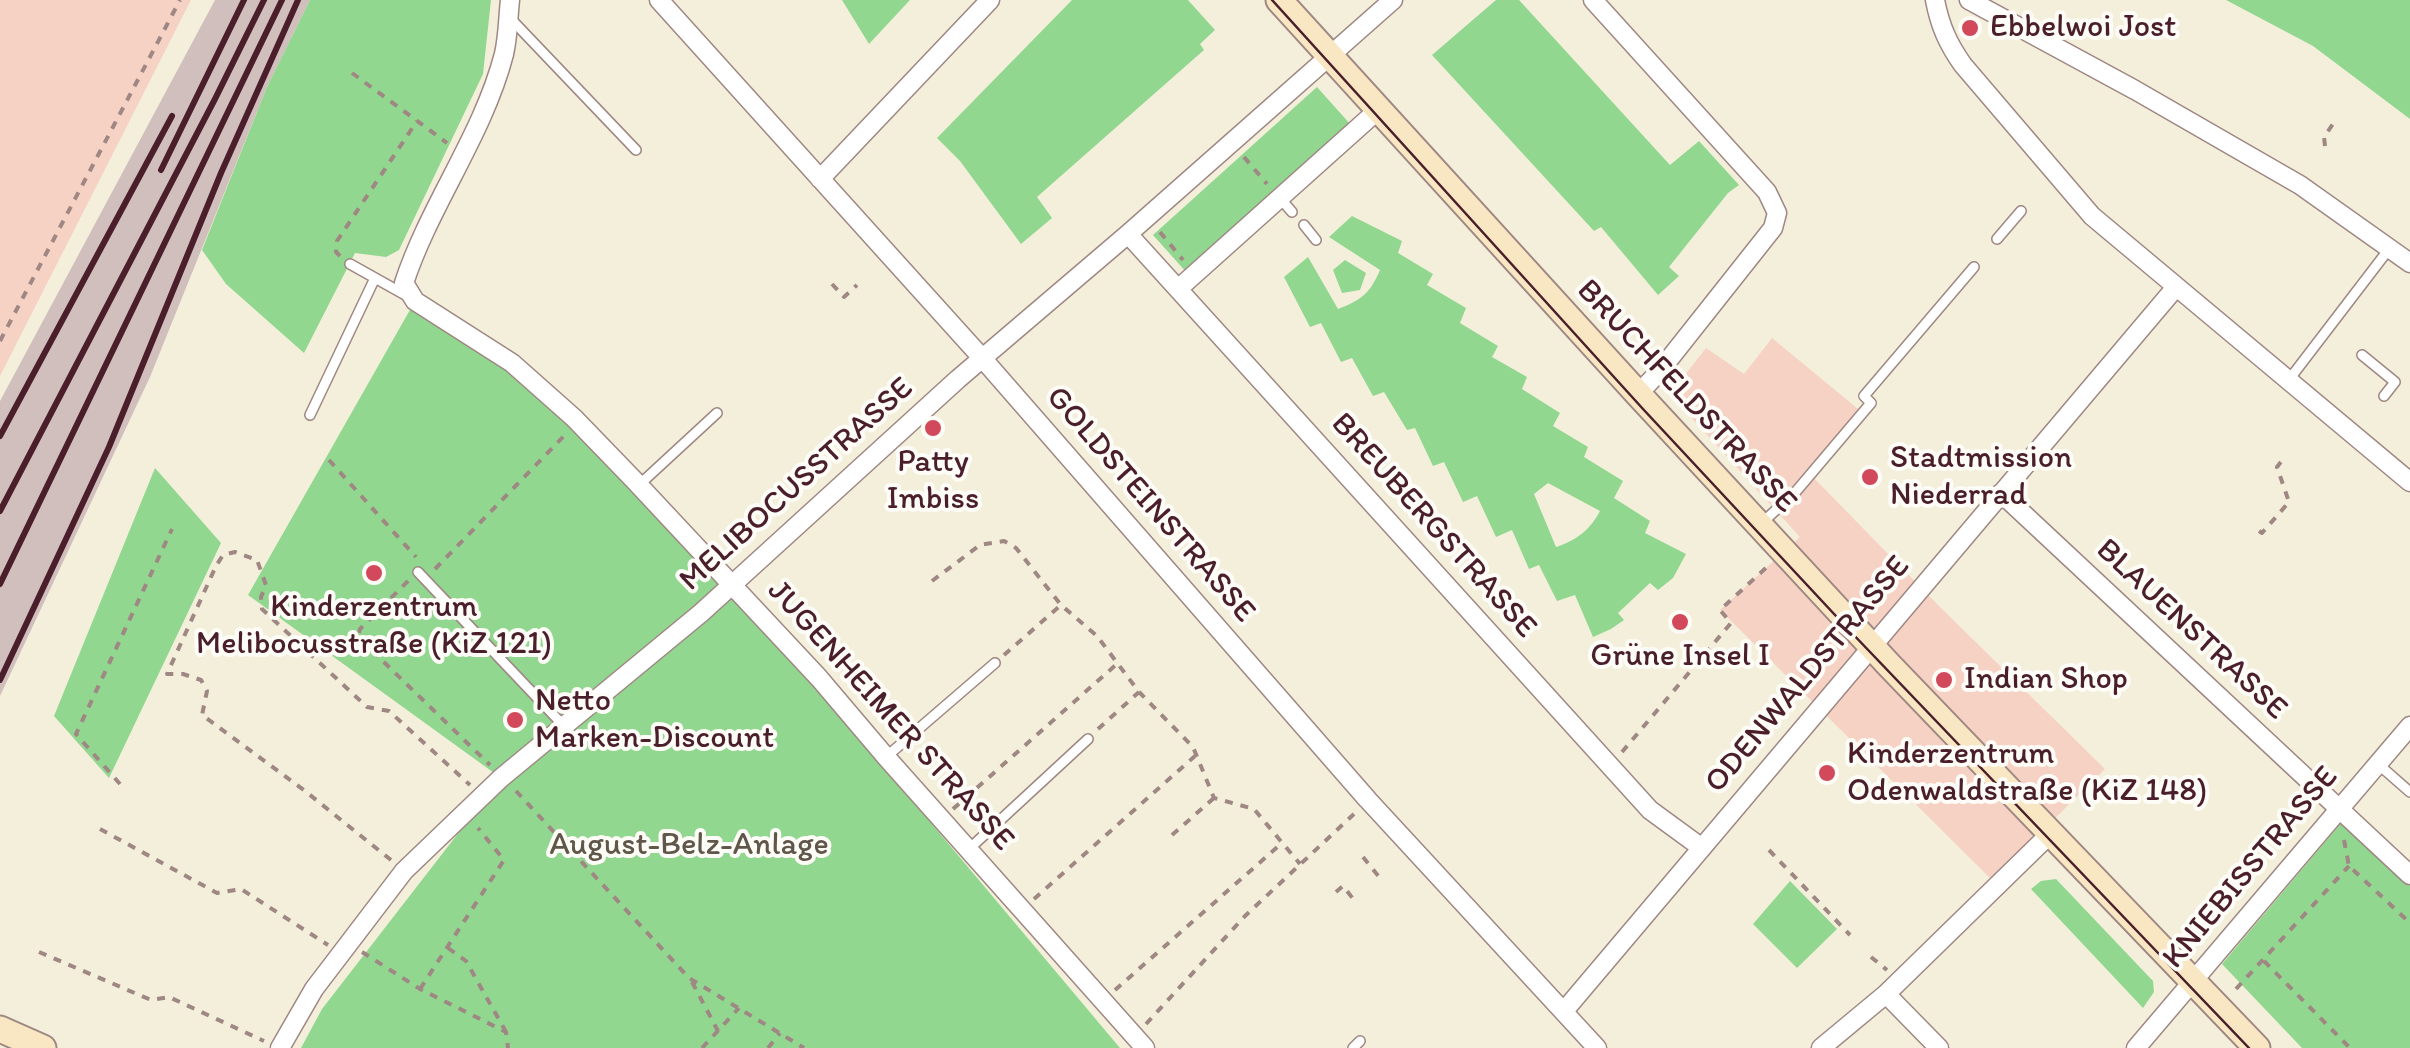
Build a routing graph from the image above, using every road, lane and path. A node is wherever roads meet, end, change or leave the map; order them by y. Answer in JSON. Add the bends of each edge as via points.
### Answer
{"nodes":[{"id":1,"x":180,"y":0,"type":"edge"},
{"id":2,"x":659,"y":0,"type":"edge"},
{"id":3,"x":990,"y":0,"type":"edge"},
{"id":4,"x":1279,"y":0,"type":"edge"},
{"id":5,"x":1392,"y":0,"type":"edge"},
{"id":6,"x":1592,"y":0,"type":"edge"},
{"id":7,"x":1935,"y":0,"type":"edge"},
{"id":8,"x":1957,"y":0,"type":"edge"},
{"id":9,"x":1969,"y":0,"type":"edge"},
{"id":10,"x":509,"y":8,"type":"edge"},
{"id":11,"x":1939,"y":22,"type":"junction"},
{"id":12,"x":1328,"y":55,"type":"junction"},
{"id":13,"x":352,"y":74,"type":"dead end"},
{"id":14,"x":1378,"y":110,"type":"junction"},
{"id":15,"x":417,"y":121,"type":"junction"},
{"id":16,"x":2335,"y":122,"type":"dead end"},
{"id":17,"x":1231,"y":142,"type":"junction"},
{"id":18,"x":2325,"y":146,"type":"dead end"},
{"id":19,"x":636,"y":150,"type":"dead end"},
{"id":20,"x":463,"y":155,"type":"junction"},
{"id":21,"x":820,"y":178,"type":"junction"},
{"id":22,"x":1286,"y":205,"type":"junction"},
{"id":23,"x":2020,"y":211,"type":"dead end"},
{"id":24,"x":1304,"y":226,"type":"dead end"},
{"id":25,"x":1160,"y":232,"type":"dead end"},
{"id":26,"x":1128,"y":234,"type":"junction"},
{"id":27,"x":1997,"y":239,"type":"dead end"},
{"id":28,"x":1316,"y":240,"type":"dead end"},
{"id":29,"x":2388,"y":249,"type":"junction"},
{"id":30,"x":350,"y":264,"type":"joint"},
{"id":31,"x":2410,"y":264,"type":"edge"},
{"id":32,"x":1190,"y":267,"type":"dead end"},
{"id":33,"x":1974,"y":267,"type":"dead end"},
{"id":34,"x":375,"y":278,"type":"junction"},
{"id":35,"x":832,"y":284,"type":"dead end"},
{"id":36,"x":857,"y":285,"type":"dead end"},
{"id":37,"x":2176,"y":287,"type":"junction"},
{"id":38,"x":1178,"y":289,"type":"junction"},
{"id":39,"x":414,"y":300,"type":"junction"},
{"id":40,"x":0,"y":340,"type":"edge"},
{"id":41,"x":2362,"y":356,"type":"dead end"},
{"id":42,"x":983,"y":359,"type":"junction"},
{"id":43,"x":2293,"y":374,"type":"junction"},
{"id":44,"x":1638,"y":394,"type":"junction"},
{"id":45,"x":2384,"y":396,"type":"dead end"},
{"id":46,"x":717,"y":413,"type":"dead end"},
{"id":47,"x":310,"y":416,"type":"dead end"},
{"id":48,"x":570,"y":429,"type":"dead end"},
{"id":49,"x":2284,"y":458,"type":"dead end"},
{"id":50,"x":329,"y":460,"type":"dead end"},
{"id":51,"x":2410,"y":482,"type":"edge"},
{"id":52,"x":639,"y":485,"type":"junction"},
{"id":53,"x":2001,"y":493,"type":"junction"},
{"id":54,"x":1793,"y":494,"type":"dead end"},
{"id":55,"x":172,"y":529,"type":"dead end"},
{"id":56,"x":2259,"y":530,"type":"dead end"},
{"id":57,"x":1768,"y":566,"type":"dead end"},
{"id":58,"x":421,"y":576,"type":"junction"},
{"id":59,"x":932,"y":581,"type":"dead end"},
{"id":60,"x":731,"y":585,"type":"junction"},
{"id":61,"x":1060,"y":605,"type":"junction"},
{"id":62,"x":1872,"y":646,"type":"junction"},
{"id":63,"x":995,"y":662,"type":"joint"},
{"id":64,"x":1118,"y":663,"type":"junction"},
{"id":65,"x":1139,"y":692,"type":"junction"},
{"id":66,"x":564,"y":726,"type":"junction"},
{"id":67,"x":2410,"y":726,"type":"edge"},
{"id":68,"x":1088,"y":739,"type":"joint"},
{"id":69,"x":1196,"y":755,"type":"junction"},
{"id":70,"x":1620,"y":755,"type":"dead end"},
{"id":71,"x":886,"y":757,"type":"junction"},
{"id":72,"x":2378,"y":764,"type":"junction"},
{"id":73,"x":491,"y":765,"type":"dead end"},
{"id":74,"x":120,"y":784,"type":"dead end"},
{"id":75,"x":509,"y":784,"type":"dead end"},
{"id":76,"x":470,"y":785,"type":"dead end"},
{"id":77,"x":2410,"y":792,"type":"edge"},
{"id":78,"x":1214,"y":798,"type":"junction"},
{"id":79,"x":1368,"y":800,"type":"junction"},
{"id":80,"x":2339,"y":811,"type":"junction"},
{"id":81,"x":942,"y":818,"type":"junction"},
{"id":82,"x":472,"y":820,"type":"dead end"},
{"id":83,"x":100,"y":829,"type":"dead end"},
{"id":84,"x":2050,"y":834,"type":"junction"},
{"id":85,"x":1172,"y":836,"type":"dead end"},
{"id":86,"x":1282,"y":843,"type":"junction"},
{"id":87,"x":1702,"y":848,"type":"junction"},
{"id":88,"x":969,"y":849,"type":"junction"},
{"id":89,"x":1768,"y":850,"type":"dead end"},
{"id":90,"x":1363,"y":857,"type":"dead end"},
{"id":91,"x":1300,"y":864,"type":"junction"},
{"id":92,"x":398,"y":866,"type":"dead end"},
{"id":93,"x":2410,"y":875,"type":"edge"},
{"id":94,"x":1380,"y":878,"type":"dead end"},
{"id":95,"x":1336,"y":892,"type":"dead end"},
{"id":96,"x":1354,"y":900,"type":"dead end"},
{"id":97,"x":1023,"y":909,"type":"junction"},
{"id":98,"x":2410,"y":922,"type":"edge"},
{"id":99,"x":1850,"y":935,"type":"dead end"},
{"id":100,"x":331,"y":946,"type":"dead end"},
{"id":101,"x":448,"y":948,"type":"junction"},
{"id":102,"x":358,"y":950,"type":"dead end"},
{"id":103,"x":39,"y":952,"type":"dead end"},
{"id":104,"x":2264,"y":961,"type":"junction"},
{"id":105,"x":690,"y":978,"type":"junction"},
{"id":106,"x":2193,"y":982,"type":"junction"},
{"id":107,"x":420,"y":989,"type":"junction"},
{"id":108,"x":2236,"y":989,"type":"dead end"},
{"id":109,"x":1886,"y":994,"type":"junction"},
{"id":110,"x":1105,"y":1001,"type":"junction"},
{"id":111,"x":739,"y":1008,"type":"junction"},
{"id":112,"x":1564,"y":1011,"type":"junction"},
{"id":113,"x":0,"y":1029,"type":"edge"},
{"id":114,"x":718,"y":1031,"type":"junction"},
{"id":115,"x":506,"y":1032,"type":"junction"},
{"id":116,"x":780,"y":1033,"type":"junction"},
{"id":117,"x":1140,"y":1042,"type":"edge"},
{"id":118,"x":274,"y":1045,"type":"edge"},
{"id":119,"x":43,"y":1048,"type":"edge"},
{"id":120,"x":508,"y":1048,"type":"edge"},
{"id":121,"x":702,"y":1048,"type":"edge"},
{"id":122,"x":768,"y":1048,"type":"edge"},
{"id":123,"x":804,"y":1048,"type":"edge"},
{"id":124,"x":1597,"y":1048,"type":"edge"},
{"id":125,"x":1820,"y":1048,"type":"edge"},
{"id":126,"x":1939,"y":1048,"type":"edge"},
{"id":127,"x":2136,"y":1048,"type":"edge"},
{"id":128,"x":2257,"y":1048,"type":"edge"},
{"id":129,"x":2350,"y":1048,"type":"edge"}],
"edges":[{"from":1,"to":40,"type":"path"},
{"from":2,"to":21,"type":"street","name":"GOLDSTEINSTRASSE"},
{"from":3,"to":21,"type":"street"},
{"from":4,"to":12,"type":"street","name":"BRUCHFELDSTRASSE"},
{"from":5,"to":12,"type":"street","name":"MELIBOCUSSTRASSE"},
{"from":6,"to":44,"type":"street","via":[[1767,192],[1778,213],[1773,228]]},
{"from":7,"to":11,"type":"street"},
{"from":8,"to":11,"type":"street"},
{"from":9,"to":29,"type":"street","via":[[2300,184]]},
{"from":10,"to":19,"type":"lane"},
{"from":10,"to":20,"type":"street","via":[[498,75]]},
{"from":11,"to":37,"type":"street","via":[[1963,66],[2051,176]]},
{"from":12,"to":14,"type":"street","name":"BRUCHFELDSTRASSE"},
{"from":12,"to":17,"type":"street","name":"MELIBOCUSSTRASSE"},
{"from":13,"to":15,"type":"path"},
{"from":14,"to":22,"type":"street"},
{"from":14,"to":44,"type":"street","name":"BRUCHFELDSTRASSE"},
{"from":15,"to":20,"type":"path"},
{"from":15,"to":30,"type":"path","via":[[337,241],[336,252]]},
{"from":16,"to":18,"type":"path"},
{"from":17,"to":22,"type":"path"},
{"from":17,"to":26,"type":"street","name":"MELIBOCUSSTRASSE"},
{"from":20,"to":39,"type":"street","via":[[408,270],[404,283]]},
{"from":21,"to":42,"type":"street","name":"GOLDSTEINSTRASSE"},
{"from":22,"to":38,"type":"street"},
{"from":23,"to":27,"type":"lane"},
{"from":24,"to":28,"type":"lane"},
{"from":25,"to":32,"type":"path"},
{"from":26,"to":38,"type":"street","name":"BREUBERGSTRASSE"},
{"from":26,"to":42,"type":"street","name":"MELIBOCUSSTRASSE"},
{"from":29,"to":31,"type":"street"},
{"from":29,"to":43,"type":"lane"},
{"from":30,"to":34,"type":"lane"},
{"from":33,"to":54,"type":"lane","via":[[1864,396],[1872,403]]},
{"from":34,"to":39,"type":"lane"},
{"from":34,"to":47,"type":"lane"},
{"from":35,"to":36,"type":"path","via":[[844,297]]},
{"from":37,"to":43,"type":"street"},
{"from":37,"to":53,"type":"street","name":"ODENWALDSTRASSE"},
{"from":38,"to":87,"type":"street","name":"BREUBERGSTRASSE","via":[[1650,810]]},
{"from":39,"to":52,"type":"street","name":"JUGENHEIMER STRASSE","via":[[512,364]]},
{"from":41,"to":45,"type":"lane","via":[[2395,382]]},
{"from":42,"to":60,"type":"street","name":"MELIBOCUSSTRASSE"},
{"from":42,"to":79,"type":"street","name":"GOLDSTEINSTRASSE"},
{"from":43,"to":51,"type":"street"},
{"from":44,"to":62,"type":"street","name":"BRUCHFELDSTRASSE","via":[[1769,516]]},
{"from":46,"to":52,"type":"lane"},
{"from":48,"to":58,"type":"path"},
{"from":49,"to":56,"type":"path","via":[[2277,467],[2289,502]]},
{"from":50,"to":58,"type":"path","via":[[424,566]]},
{"from":52,"to":60,"type":"street","name":"JUGENHEIMER STRASSE"},
{"from":53,"to":62,"type":"street","name":"ODENWALDSTRASSE"},
{"from":53,"to":80,"type":"street","name":"BLAUENSTRASSE"},
{"from":55,"to":74,"type":"path","via":[[76,734]]},
{"from":57,"to":70,"type":"path","via":[[1720,610],[1730,623]]},
{"from":58,"to":66,"type":"lane"},
{"from":58,"to":73,"type":"path","via":[[360,629],[358,638]]},
{"from":59,"to":61,"type":"path","via":[[980,545],[1004,541]]},
{"from":60,"to":66,"type":"street","name":"MELIBOCUSSTRASSE"},
{"from":60,"to":71,"type":"street","name":"JUGENHEIMER STRASSE"},
{"from":61,"to":63,"type":"path"},
{"from":61,"to":64,"type":"path"},
{"from":62,"to":84,"type":"street","name":"BRUCHFELDSTRASSE"},
{"from":62,"to":87,"type":"street","name":"ODENWALDSTRASSE"},
{"from":63,"to":71,"type":"lane"},
{"from":64,"to":65,"type":"path"},
{"from":64,"to":81,"type":"path"},
{"from":65,"to":68,"type":"path"},
{"from":65,"to":69,"type":"path"},
{"from":66,"to":118,"type":"street","name":"MELIBOCUSSTRASSE","via":[[410,864]]},
{"from":67,"to":72,"type":"street","name":"KNIEBISSTRASSE"},
{"from":68,"to":88,"type":"lane"},
{"from":69,"to":78,"type":"path"},
{"from":69,"to":97,"type":"path"},
{"from":71,"to":81,"type":"street","name":"JUGENHEIMER STRASSE"},
{"from":72,"to":77,"type":"lane"},
{"from":72,"to":80,"type":"street","name":"KNIEBISSTRASSE"},
{"from":75,"to":105,"type":"path"},
{"from":76,"to":92,"type":"path","via":[[390,710],[367,707],[262,609],[266,584],[257,560],[224,555],[167,674],[202,680],[202,714]]},
{"from":78,"to":85,"type":"path"},
{"from":78,"to":86,"type":"path","via":[[1254,809]]},
{"from":79,"to":91,"type":"path"},
{"from":79,"to":112,"type":"street","name":"GOLDSTEINSTRASSE"},
{"from":80,"to":93,"type":"street","name":"BLAUENSTRASSE"},
{"from":80,"to":106,"type":"street","name":"KNIEBISSTRASSE"},
{"from":81,"to":88,"type":"street","name":"JUGENHEIMER STRASSE"},
{"from":82,"to":101,"type":"path","via":[[504,860]]},
{"from":83,"to":100,"type":"path","via":[[217,893],[241,889]]},
{"from":84,"to":106,"type":"street","name":"BRUCHFELDSTRASSE"},
{"from":84,"to":109,"type":"street"},
{"from":86,"to":91,"type":"path"},
{"from":86,"to":110,"type":"path"},
{"from":87,"to":112,"type":"street","name":"ODENWALDSTRASSE"},
{"from":88,"to":97,"type":"street","name":"JUGENHEIMER STRASSE"},
{"from":89,"to":99,"type":"path"},
{"from":90,"to":94,"type":"path"},
{"from":91,"to":117,"type":"path","via":[[1245,916]]},
{"from":95,"to":96,"type":"path","via":[[1342,886]]},
{"from":97,"to":110,"type":"street","name":"JUGENHEIMER STRASSE"},
{"from":98,"to":104,"type":"path","via":[[2348,866]]},
{"from":101,"to":107,"type":"path"},
{"from":101,"to":115,"type":"path","via":[[466,961]]},
{"from":102,"to":107,"type":"path"},
{"from":103,"to":118,"type":"path","via":[[151,1000],[169,996]]},
{"from":104,"to":108,"type":"path"},
{"from":104,"to":129,"type":"path"},
{"from":105,"to":111,"type":"path"},
{"from":105,"to":114,"type":"path"},
{"from":106,"to":127,"type":"street","name":"KNIEBISSTRASSE"},
{"from":106,"to":128,"type":"street","name":"BRUCHFELDSTRASSE"},
{"from":107,"to":115,"type":"path"},
{"from":109,"to":125,"type":"street"},
{"from":109,"to":126,"type":"street"},
{"from":110,"to":117,"type":"street","name":"JUGENHEIMER STRASSE"},
{"from":111,"to":114,"type":"path"},
{"from":111,"to":116,"type":"path"},
{"from":112,"to":124,"type":"street","name":"GOLDSTEINSTRASSE"},
{"from":113,"to":119,"type":"street"},
{"from":114,"to":121,"type":"path"},
{"from":115,"to":120,"type":"path"},
{"from":116,"to":122,"type":"path"},
{"from":116,"to":123,"type":"path"}]}
